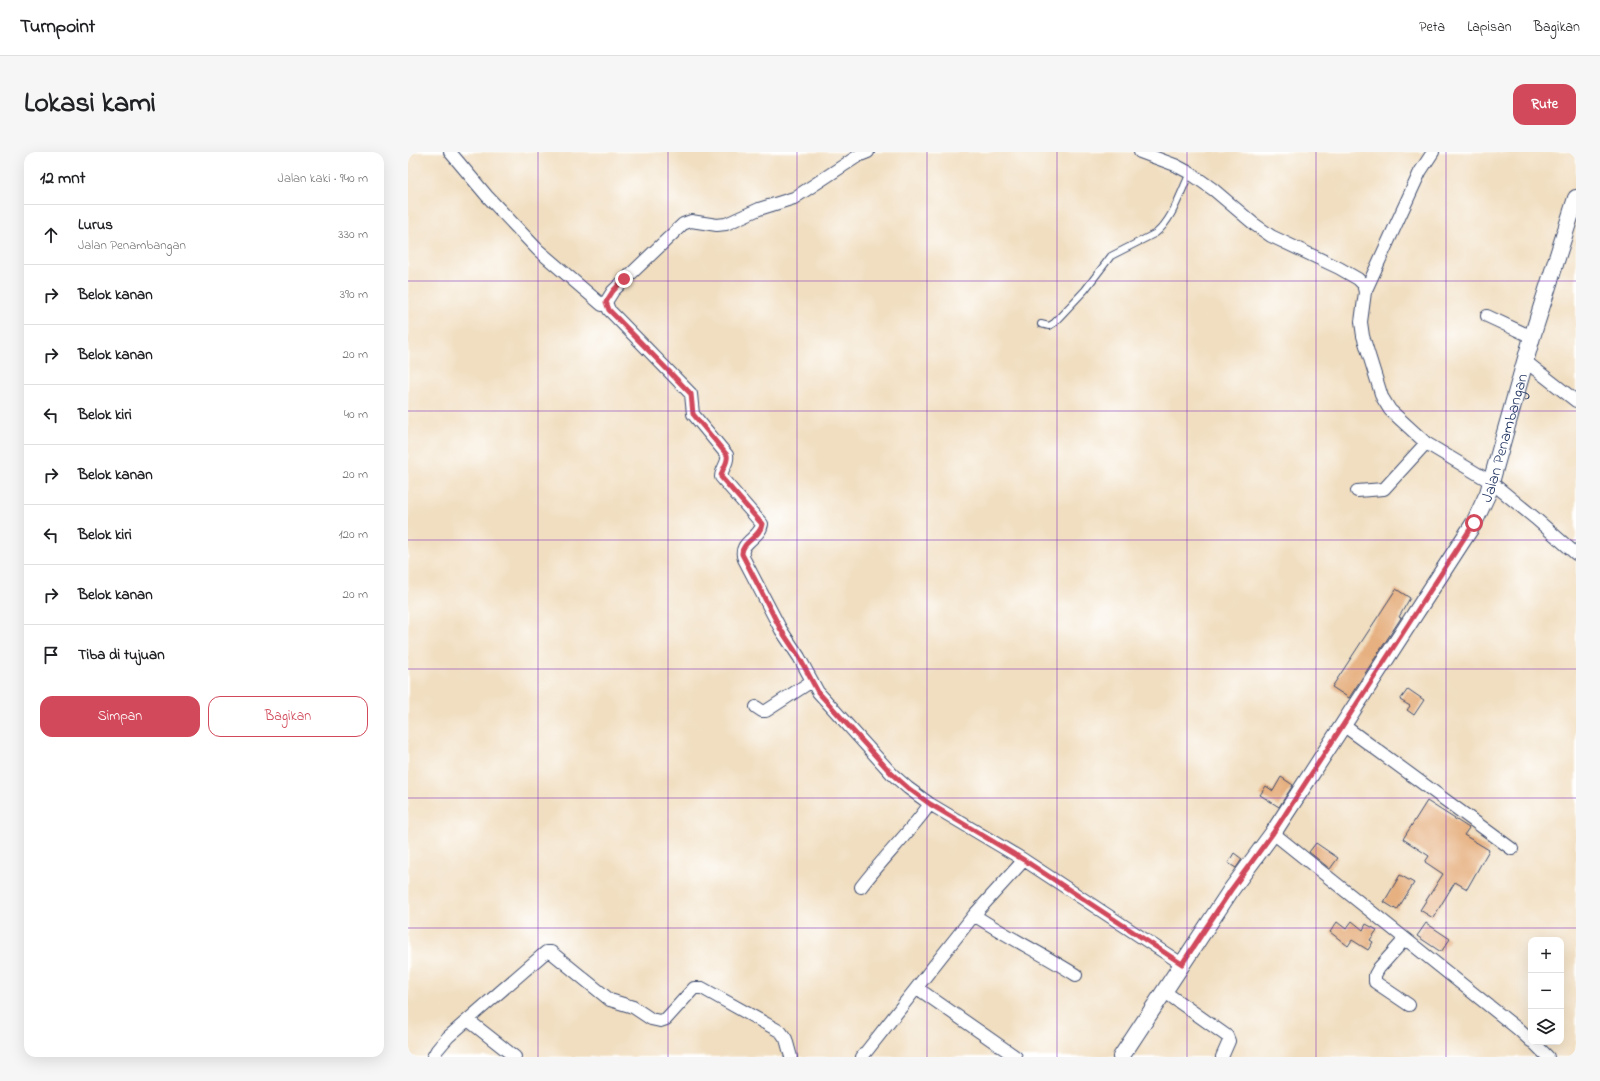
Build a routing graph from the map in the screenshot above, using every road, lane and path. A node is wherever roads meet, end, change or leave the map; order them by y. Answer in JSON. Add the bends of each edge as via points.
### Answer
{"nodes":[{"id":1,"x":450,"y":152,"type":"edge"},
{"id":2,"x":868,"y":152,"type":"edge"},
{"id":3,"x":1140,"y":152,"type":"edge"},
{"id":4,"x":1432,"y":152,"type":"edge"},
{"id":5,"x":1190,"y":173,"type":"junction"},
{"id":6,"x":1576,"y":198,"type":"edge"},
{"id":7,"x":1366,"y":292,"type":"junction"},
{"id":8,"x":606,"y":302,"type":"junction"},
{"id":9,"x":1487,"y":316,"type":"dead end"},
{"id":10,"x":1041,"y":324,"type":"dead end"},
{"id":11,"x":1532,"y":337,"type":"junction"},
{"id":12,"x":1525,"y":361,"type":"junction"},
{"id":13,"x":1576,"y":401,"type":"edge"},
{"id":14,"x":1426,"y":443,"type":"junction"},
{"id":15,"x":1490,"y":482,"type":"junction"},
{"id":16,"x":1357,"y":491,"type":"dead end"},
{"id":17,"x":1576,"y":554,"type":"edge"},
{"id":18,"x":812,"y":681,"type":"junction"},
{"id":19,"x":756,"y":707,"type":"dead end"},
{"id":20,"x":1343,"y":725,"type":"junction"},
{"id":21,"x":930,"y":804,"type":"junction"},
{"id":22,"x":1273,"y":833,"type":"junction"},
{"id":23,"x":1512,"y":849,"type":"dead end"},
{"id":24,"x":1024,"y":860,"type":"junction"},
{"id":25,"x":861,"y":888,"type":"dead end"},
{"id":26,"x":974,"y":915,"type":"junction"},
{"id":27,"x":1405,"y":939,"type":"junction"},
{"id":28,"x":1182,"y":964,"type":"junction"},
{"id":29,"x":1076,"y":975,"type":"dead end"},
{"id":30,"x":917,"y":988,"type":"junction"},
{"id":31,"x":1164,"y":992,"type":"junction"},
{"id":32,"x":1409,"y":1006,"type":"dead end"},
{"id":33,"x":468,"y":1020,"type":"junction"},
{"id":34,"x":1528,"y":1038,"type":"edge"},
{"id":35,"x":1536,"y":1045,"type":"edge"},
{"id":36,"x":1126,"y":1055,"type":"edge"},
{"id":37,"x":433,"y":1057,"type":"edge"},
{"id":38,"x":514,"y":1057,"type":"edge"},
{"id":39,"x":791,"y":1057,"type":"edge"},
{"id":40,"x":862,"y":1057,"type":"edge"},
{"id":41,"x":1016,"y":1057,"type":"edge"},
{"id":42,"x":1222,"y":1057,"type":"edge"},
{"id":43,"x":1548,"y":1057,"type":"edge"}],
"edges":[{"from":1,"to":8,"type":"street","via":[[538,250],[602,305]]},
{"from":2,"to":8,"type":"street","via":[[794,198],[726,224],[686,222],[624,279]]},
{"from":3,"to":5,"type":"street"},
{"from":4,"to":7,"type":"street","via":[[1420,172]]},
{"from":5,"to":7,"type":"street","via":[[1271,236],[1352,275],[1363,284]]},
{"from":5,"to":10,"type":"lane","via":[[1160,230],[1111,256],[1054,324]]},
{"from":6,"to":11,"type":"street","name":"Jalan Penambangan"},
{"from":7,"to":14,"type":"street","via":[[1361,322],[1363,336],[1382,397],[1397,417]]},
{"from":8,"to":18,"type":"street","via":[[609,310],[691,394],[693,414],[727,455],[728,460],[721,477],[762,524],[759,532],[742,549],[742,554],[781,630]]},
{"from":9,"to":11,"type":"street"},
{"from":11,"to":12,"type":"street","name":"Jalan Penambangan"},
{"from":12,"to":13,"type":"street"},
{"from":12,"to":15,"type":"street","name":"Jalan Penambangan"},
{"from":14,"to":15,"type":"street"},
{"from":14,"to":16,"type":"street","via":[[1386,488]]},
{"from":15,"to":17,"type":"street"},
{"from":15,"to":20,"type":"street","name":"Jalan Penambangan","via":[[1485,501],[1474,523]]},
{"from":18,"to":19,"type":"street","via":[[766,711]]},
{"from":18,"to":21,"type":"street","via":[[823,698],[892,774]]},
{"from":20,"to":22,"type":"street","name":"Jalan Penambangan"},
{"from":20,"to":23,"type":"street"},
{"from":21,"to":24,"type":"street"},
{"from":21,"to":25,"type":"street"},
{"from":22,"to":27,"type":"street"},
{"from":22,"to":28,"type":"street","name":"Jalan Penambangan"},
{"from":24,"to":26,"type":"street"},
{"from":24,"to":28,"type":"street"},
{"from":26,"to":29,"type":"street","via":[[1000,933]]},
{"from":26,"to":30,"type":"street"},
{"from":27,"to":32,"type":"street","via":[[1375,975],[1375,982]]},
{"from":27,"to":34,"type":"street"},
{"from":28,"to":31,"type":"street","name":"Jalan Penambangan"},
{"from":30,"to":40,"type":"street"},
{"from":30,"to":41,"type":"street"},
{"from":31,"to":36,"type":"street","name":"Jalan Penambangan"},
{"from":31,"to":42,"type":"street","via":[[1227,1036],[1229,1041]]},
{"from":33,"to":37,"type":"street","via":[[448,1038]]},
{"from":33,"to":38,"type":"street"},
{"from":33,"to":39,"type":"street","via":[[546,952],[551,952],[610,1000],[633,1007],[651,1019],[666,1019],[694,988],[702,988],[781,1032],[786,1039]]},
{"from":35,"to":43,"type":"street"}]}
